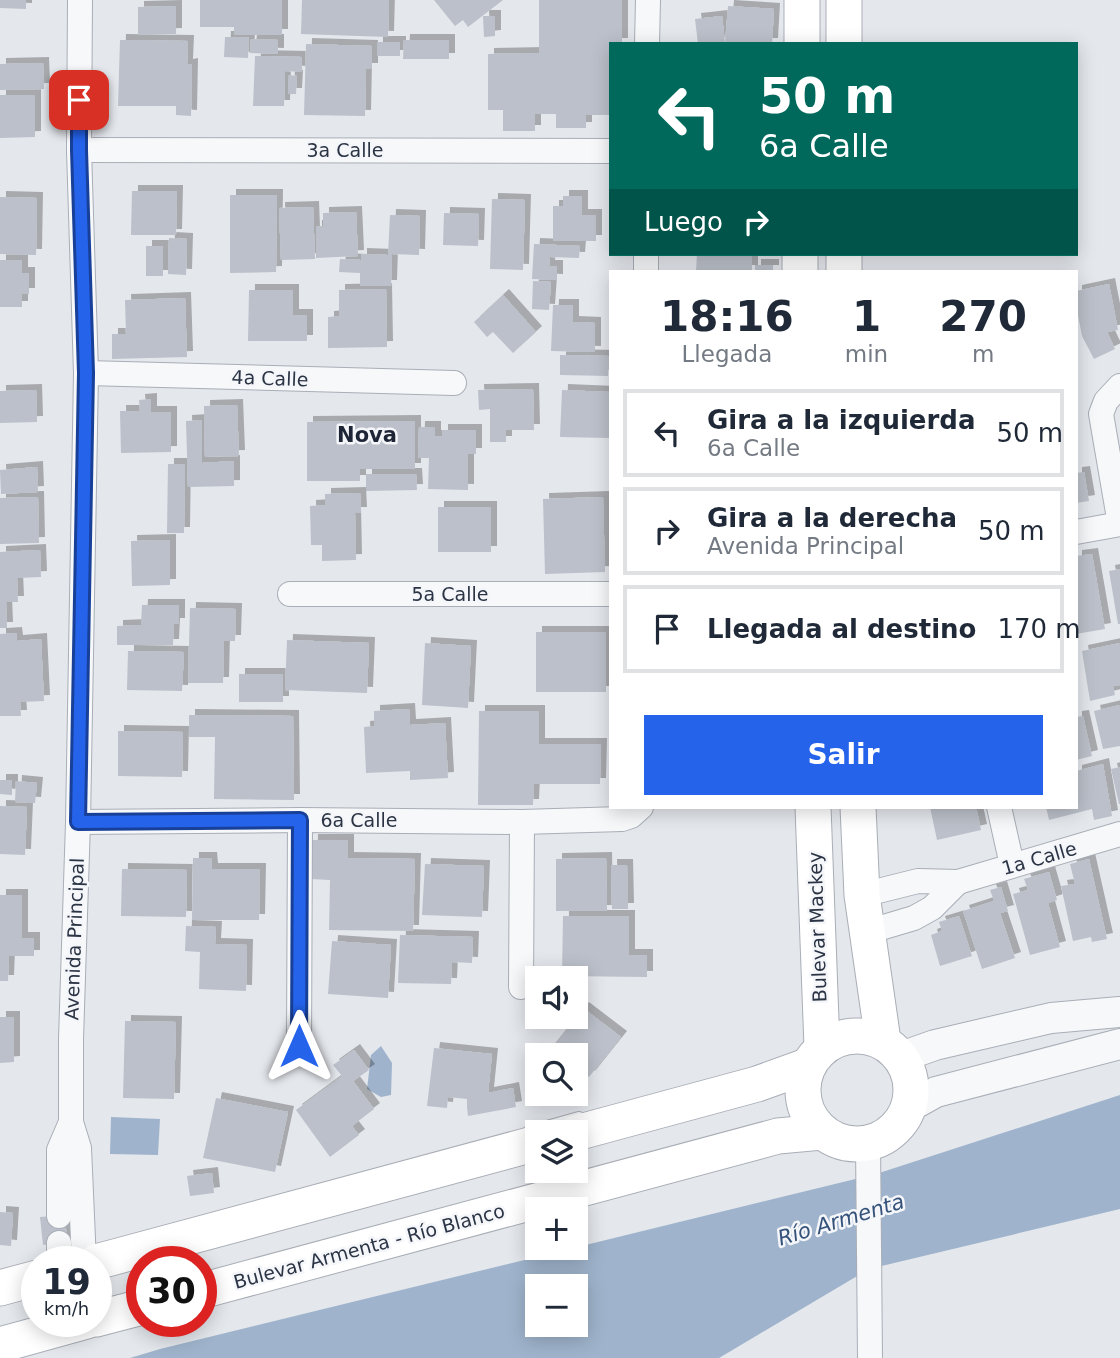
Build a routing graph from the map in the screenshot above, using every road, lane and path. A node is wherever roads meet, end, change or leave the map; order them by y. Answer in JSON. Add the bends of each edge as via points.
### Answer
{"nodes":[{"id":1,"x":80,"y":0,"type":"edge"},
{"id":2,"x":648,"y":0,"type":"edge"},
{"id":3,"x":802,"y":0,"type":"edge"},
{"id":4,"x":845,"y":0,"type":"edge"},
{"id":5,"x":647,"y":42,"type":"edge"},
{"id":6,"x":802,"y":42,"type":"edge"},
{"id":7,"x":844,"y":42,"type":"edge"},
{"id":8,"x":79,"y":150,"type":"junction"},
{"id":9,"x":609,"y":151,"type":"edge"},
{"id":10,"x":86,"y":373,"type":"junction"},
{"id":11,"x":454,"y":383,"type":"dead end"},
{"id":12,"x":1120,"y":386,"type":"edge"},
{"id":13,"x":1120,"y":524,"type":"edge"},
{"id":14,"x":1078,"y":532,"type":"edge"},
{"id":15,"x":290,"y":594,"type":"dead end"},
{"id":16,"x":609,"y":594,"type":"edge"},
{"id":17,"x":639,"y":809,"type":"edge"},
{"id":18,"x":813,"y":809,"type":"edge"},
{"id":19,"x":858,"y":809,"type":"edge"},
{"id":20,"x":999,"y":809,"type":"edge"},
{"id":21,"x":300,"y":820,"type":"junction"},
{"id":22,"x":78,"y":822,"type":"junction"},
{"id":23,"x":522,"y":822,"type":"junction"},
{"id":24,"x":1120,"y":834,"type":"edge"},
{"id":25,"x":1012,"y":865,"type":"junction"},
{"id":26,"x":958,"y":882,"type":"junction"},
{"id":27,"x":862,"y":895,"type":"junction"},
{"id":28,"x":867,"y":932,"type":"junction"},
{"id":29,"x":521,"y":988,"type":"dead end"},
{"id":30,"x":1120,"y":1012,"type":"edge"},
{"id":31,"x":1120,"y":1044,"type":"edge"},
{"id":32,"x":299,"y":1046,"type":"dead end"},
{"id":33,"x":892,"y":1049,"type":"junction"},
{"id":34,"x":814,"y":1057,"type":"junction"},
{"id":35,"x":909,"y":1107,"type":"junction"},
{"id":36,"x":71,"y":1122,"type":"junction"},
{"id":37,"x":591,"y":1129,"type":"edge"},
{"id":38,"x":822,"y":1132,"type":"junction"},
{"id":39,"x":524,"y":1140,"type":"edge"},
{"id":40,"x":868,"y":1156,"type":"junction"},
{"id":41,"x":59,"y":1216,"type":"dead end"},
{"id":42,"x":83,"y":1246,"type":"edge"},
{"id":43,"x":112,"y":1257,"type":"edge"},
{"id":44,"x":21,"y":1282,"type":"edge"},
{"id":45,"x":217,"y":1287,"type":"edge"},
{"id":46,"x":0,"y":1288,"type":"edge"},
{"id":47,"x":29,"y":1337,"type":"edge"},
{"id":48,"x":0,"y":1345,"type":"edge"},
{"id":49,"x":870,"y":1358,"type":"edge"}],
"edges":[{"from":1,"to":8,"type":"street","name":"Avenida Principal"},
{"from":2,"to":5,"type":"street"},
{"from":3,"to":6,"type":"main road"},
{"from":4,"to":7,"type":"main road"},
{"from":8,"to":9,"type":"street","name":"3a Calle"},
{"from":8,"to":10,"type":"street","name":"Avenida Principal"},
{"from":10,"to":11,"type":"street","name":"4a Calle"},
{"from":10,"to":22,"type":"street","name":"Avenida Principal"},
{"from":12,"to":13,"type":"street","via":[[1101,414]]},
{"from":13,"to":14,"type":"street"},
{"from":15,"to":16,"type":"street","name":"5a Calle"},
{"from":17,"to":23,"type":"street","name":"6a Calle","via":[[622,819]]},
{"from":18,"to":34,"type":"main road","name":"Bulevar Mackey"},
{"from":19,"to":27,"type":"main road"},
{"from":20,"to":25,"type":"street"},
{"from":21,"to":22,"type":"street","name":"6a Calle"},
{"from":21,"to":23,"type":"street","name":"6a Calle"},
{"from":21,"to":32,"type":"street"},
{"from":22,"to":36,"type":"street","name":"Avenida Principal"},
{"from":23,"to":29,"type":"street"},
{"from":24,"to":25,"type":"street","name":"1a Calle"},
{"from":25,"to":26,"type":"street","name":"1a Calle"},
{"from":26,"to":27,"type":"street","name":"1a Calle","via":[[918,881]]},
{"from":26,"to":28,"type":"street","name":"1a Calle","via":[[932,908],[914,918]]},
{"from":27,"to":28,"type":"main road"},
{"from":28,"to":33,"type":"main road"},
{"from":30,"to":33,"type":"street","via":[[1051,1018],[935,1045]]},
{"from":31,"to":35,"type":"street","via":[[936,1092]]},
{"from":33,"to":34,"type":"main road","via":[[851,1035]]},
{"from":33,"to":35,"type":"main road","via":[[909,1072]]},
{"from":34,"to":37,"type":"main road","via":[[758,1084]]},
{"from":34,"to":38,"type":"main road","via":[[802,1090],[807,1113]]},
{"from":35,"to":40,"type":"main road","via":[[900,1124]]},
{"from":36,"to":41,"type":"street","name":"Avenida Principal","via":[[59,1150]]},
{"from":36,"to":42,"type":"street","name":"Avenida Principal","via":[[79,1148]]},
{"from":37,"to":39,"type":"lane","via":[[598,1116],[586,1116]]},
{"from":38,"to":40,"type":"main road"},
{"from":38,"to":45,"type":"main road","name":"Bulevar Armenta - Río Blanco","via":[[778,1136]]},
{"from":39,"to":43,"type":"main road"},
{"from":40,"to":49,"type":"street"},
{"from":44,"to":46,"type":"main road"},
{"from":47,"to":48,"type":"main road"}]}
